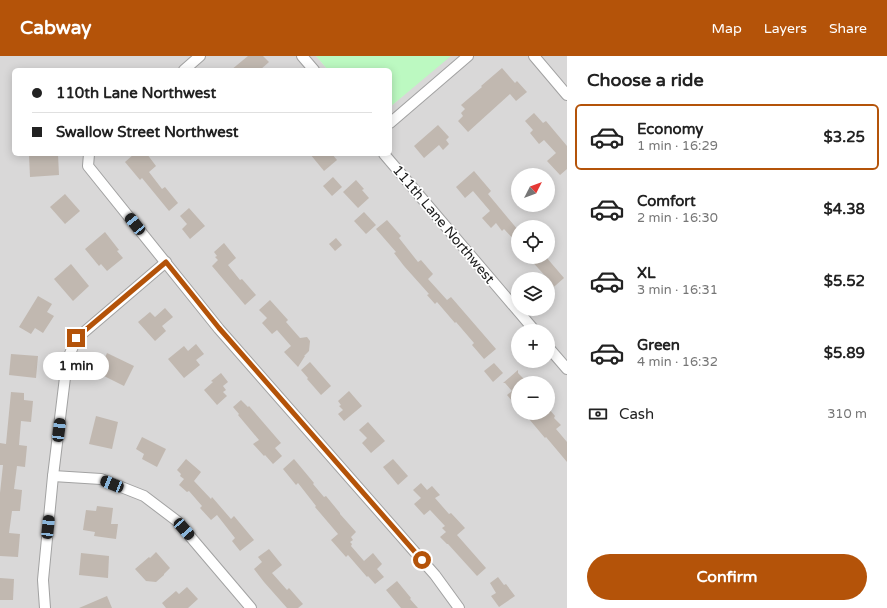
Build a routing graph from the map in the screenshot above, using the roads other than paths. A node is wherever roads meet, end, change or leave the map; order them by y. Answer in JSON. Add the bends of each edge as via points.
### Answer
{"nodes":[{"id":1,"x":200,"y":56,"type":"edge"},
{"id":2,"x":302,"y":56,"type":"edge"},
{"id":3,"x":468,"y":56,"type":"edge"},
{"id":4,"x":534,"y":56,"type":"edge"},
{"id":5,"x":186,"y":68,"type":"edge"},
{"id":6,"x":312,"y":68,"type":"edge"},
{"id":7,"x":567,"y":95,"type":"edge"},
{"id":8,"x":392,"y":121,"type":"edge"},
{"id":9,"x":89,"y":156,"type":"edge"},
{"id":10,"x":386,"y":156,"type":"edge"},
{"id":11,"x":166,"y":262,"type":"junction"},
{"id":12,"x":529,"y":324,"type":"edge"},
{"id":13,"x":555,"y":355,"type":"edge"},
{"id":14,"x":567,"y":369,"type":"edge"},
{"id":15,"x":53,"y":476,"type":"junction"},
{"id":16,"x":45,"y":608,"type":"edge"},
{"id":17,"x":251,"y":608,"type":"edge"},
{"id":18,"x":459,"y":608,"type":"edge"}],
"edges":[{"from":1,"to":5,"type":"street"},
{"from":2,"to":6,"type":"street"},
{"from":3,"to":8,"type":"street"},
{"from":4,"to":7,"type":"street"},
{"from":9,"to":11,"type":"street","via":[[88,166]]},
{"from":10,"to":12,"type":"street","name":"111th Lane Northwest"},
{"from":11,"to":15,"type":"street","via":[[76,338],[67,361]]},
{"from":11,"to":18,"type":"street","via":[[219,328],[435,575]]},
{"from":13,"to":14,"type":"street"},
{"from":15,"to":16,"type":"street","via":[[43,580]]},
{"from":15,"to":17,"type":"street","via":[[101,479],[144,496],[177,521]]}]}
